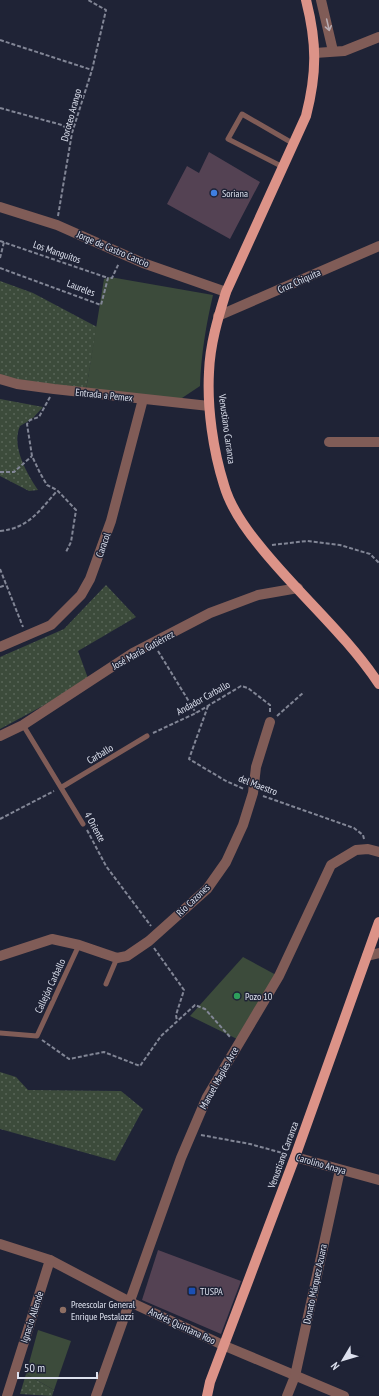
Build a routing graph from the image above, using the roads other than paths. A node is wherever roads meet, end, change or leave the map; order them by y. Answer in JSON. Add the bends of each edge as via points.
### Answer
{"nodes":[{"id":1,"x":306,"y":0,"type":"edge"},
{"id":2,"x":321,"y":0,"type":"edge"},
{"id":3,"x":379,"y":37,"type":"edge"},
{"id":4,"x":333,"y":51,"type":"junction"},
{"id":5,"x":315,"y":52,"type":"junction"},
{"id":6,"x":294,"y":144,"type":"junction"},
{"id":7,"x":283,"y":167,"type":"junction"},
{"id":8,"x":0,"y":207,"type":"edge"},
{"id":9,"x":379,"y":246,"type":"edge"},
{"id":10,"x":226,"y":292,"type":"junction"},
{"id":11,"x":218,"y":316,"type":"junction"},
{"id":12,"x":0,"y":379,"type":"edge"},
{"id":13,"x":143,"y":399,"type":"junction"},
{"id":14,"x":209,"y":406,"type":"junction"},
{"id":15,"x":329,"y":442,"type":"dead end"},
{"id":16,"x":379,"y":442,"type":"edge"},
{"id":17,"x":298,"y":588,"type":"junction"},
{"id":18,"x":0,"y":646,"type":"edge"},
{"id":19,"x":379,"y":684,"type":"edge"},
{"id":20,"x":270,"y":722,"type":"road end"},
{"id":21,"x":23,"y":726,"type":"junction"},
{"id":22,"x":0,"y":736,"type":"edge"},
{"id":23,"x":147,"y":736,"type":"road end"},
{"id":24,"x":62,"y":787,"type":"junction"},
{"id":25,"x":84,"y":824,"type":"road end"},
{"id":26,"x":379,"y":852,"type":"edge"},
{"id":27,"x":379,"y":922,"type":"edge"},
{"id":28,"x":79,"y":944,"type":"junction"},
{"id":29,"x":379,"y":953,"type":"edge"},
{"id":30,"x":0,"y":956,"type":"edge"},
{"id":31,"x":367,"y":956,"type":"junction"},
{"id":32,"x":117,"y":958,"type":"junction"},
{"id":33,"x":106,"y":984,"type":"dead end"},
{"id":34,"x":0,"y":1033,"type":"edge"},
{"id":35,"x":295,"y":1157,"type":"junction"},
{"id":36,"x":340,"y":1170,"type":"junction"},
{"id":37,"x":379,"y":1180,"type":"edge"},
{"id":38,"x":0,"y":1244,"type":"edge"},
{"id":39,"x":50,"y":1260,"type":"junction"},
{"id":40,"x":130,"y":1302,"type":"junction"},
{"id":41,"x":224,"y":1346,"type":"junction"},
{"id":42,"x":295,"y":1376,"type":"junction"},
{"id":43,"x":7,"y":1396,"type":"edge"},
{"id":44,"x":96,"y":1396,"type":"edge"},
{"id":45,"x":207,"y":1396,"type":"edge"},
{"id":46,"x":287,"y":1396,"type":"edge"},
{"id":47,"x":344,"y":1396,"type":"edge"}],
"edges":[{"from":1,"to":5,"type":"main road","name":"Venustiano Carranza"},
{"from":2,"to":4,"type":"street","one_way":true},
{"from":3,"to":4,"type":"street","via":[[344,51]]},
{"from":4,"to":5,"type":"street"},
{"from":5,"to":6,"type":"main road","name":"Venustiano Carranza","via":[[314,87],[306,116]]},
{"from":6,"to":7,"type":"main road","name":"Venustiano Carranza"},
{"from":6,"to":7,"type":"lane","via":[[242,114],[228,139]]},
{"from":7,"to":10,"type":"main road","name":"Venustiano Carranza"},
{"from":8,"to":10,"type":"street","name":"Jorge de Castro Cancio","via":[[57,225],[122,254]]},
{"from":9,"to":11,"type":"street","name":"Cruz Chiquita"},
{"from":10,"to":11,"type":"main road","name":"Venustiano Carranza"},
{"from":11,"to":14,"type":"main road","name":"Venustiano Carranza","via":[[209,371]]},
{"from":12,"to":13,"type":"street","name":"Entrada a Pemex","via":[[17,384]]},
{"from":13,"to":14,"type":"street","name":"Entrada a Pemex"},
{"from":13,"to":18,"type":"street","name":"Caracol","via":[[111,521],[90,579],[81,595],[51,625]]},
{"from":14,"to":17,"type":"main road","name":"Venustiano Carranza","via":[[224,486],[259,545]]},
{"from":15,"to":16,"type":"street"},
{"from":17,"to":19,"type":"main road","name":"Venustiano Carranza","via":[[348,642]]},
{"from":17,"to":21,"type":"street","name":"José María Gutiérrez","via":[[252,598],[210,614],[133,653]]},
{"from":20,"to":32,"type":"street","name":"Río Cazones","via":[[256,767],[253,793],[243,825],[226,862],[207,889],[153,937],[127,956]]},
{"from":21,"to":22,"type":"street","name":"José María Gutiérrez"},
{"from":21,"to":24,"type":"lane","name":"4 Oriente"},
{"from":23,"to":24,"type":"lane","name":"Carballo"},
{"from":24,"to":25,"type":"lane","name":"4 Oriente"},
{"from":26,"to":40,"type":"street","name":"Manuel Maples Arce","via":[[368,849],[356,850],[331,865],[279,976],[207,1097],[181,1158]]},
{"from":27,"to":31,"type":"main road","name":"Venustiano Carranza"},
{"from":28,"to":30,"type":"street","via":[[52,939]]},
{"from":28,"to":32,"type":"street"},
{"from":28,"to":34,"type":"lane","name":"Callejón Carballo","via":[[37,1036]]},
{"from":29,"to":31,"type":"street"},
{"from":31,"to":35,"type":"main road","name":"Venustiano Carranza"},
{"from":32,"to":33,"type":"lane"},
{"from":35,"to":36,"type":"street","name":"Carolino Anaya"},
{"from":35,"to":41,"type":"main road","name":"Venustiano Carranza"},
{"from":36,"to":37,"type":"street","name":"Carolino Anaya"},
{"from":36,"to":42,"type":"street","name":"Donato Márquez Azuara"},
{"from":38,"to":39,"type":"street","name":"Andrés Quintana Roo"},
{"from":39,"to":40,"type":"street","name":"Andrés Quintana Roo"},
{"from":39,"to":43,"type":"street","name":"Ignacio Allende"},
{"from":40,"to":41,"type":"street","name":"Andrés Quintana Roo"},
{"from":40,"to":44,"type":"street","name":"Manuel Maples Arce"},
{"from":41,"to":42,"type":"street","name":"Andrés Quintana Roo"},
{"from":41,"to":45,"type":"main road","name":"Venustiano Carranza"},
{"from":42,"to":46,"type":"street","name":"Donato Márquez Azuara"},
{"from":42,"to":47,"type":"street","name":"Andrés Quintana Roo"}]}
